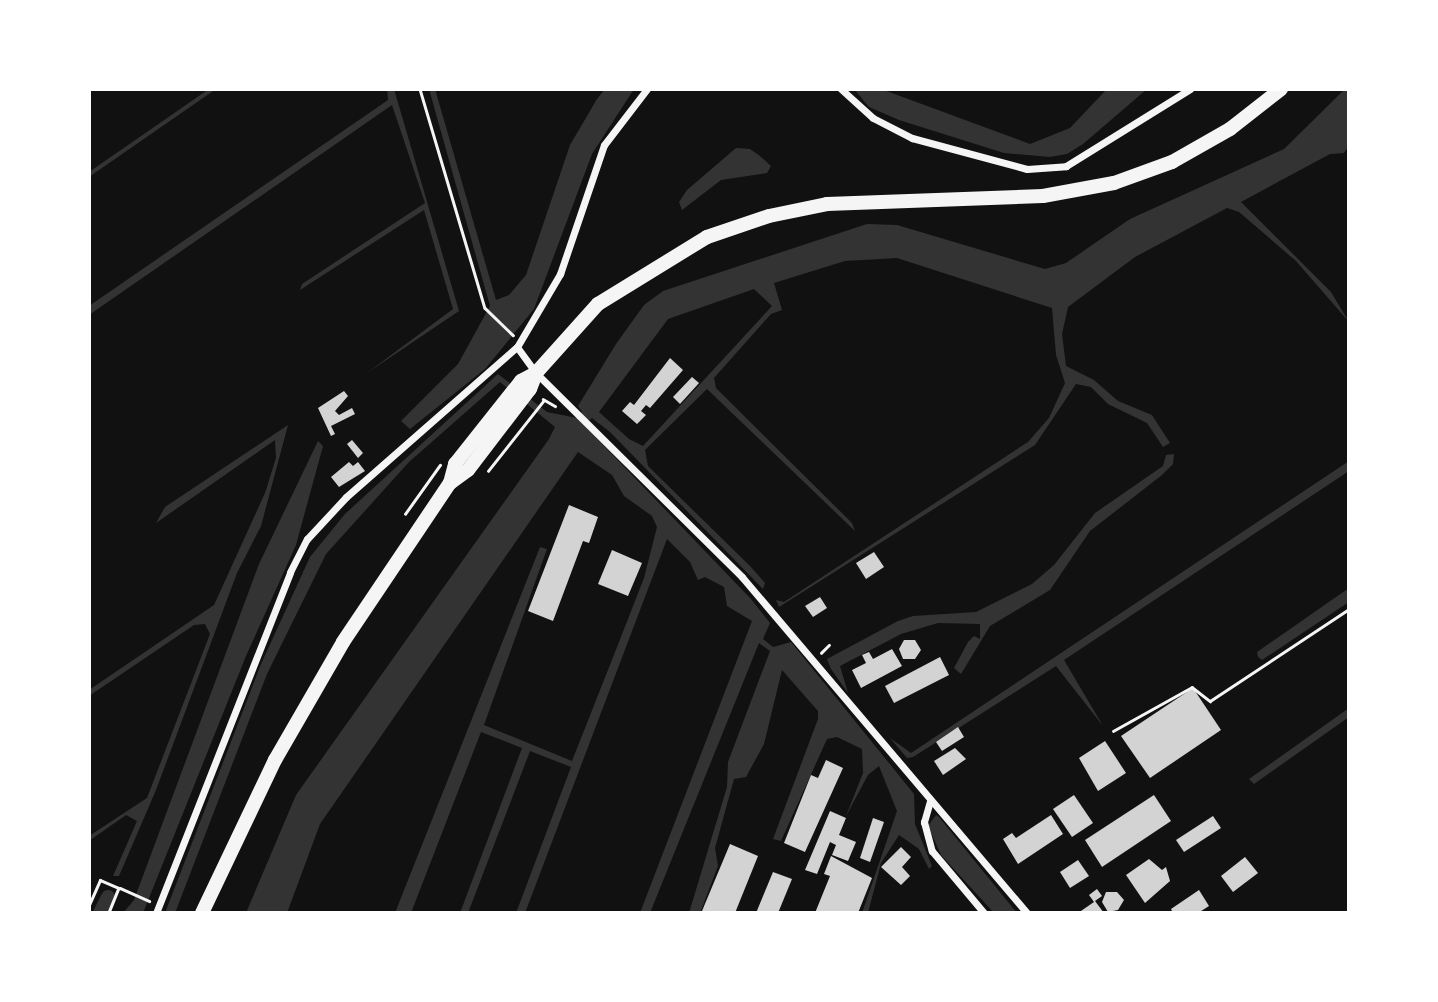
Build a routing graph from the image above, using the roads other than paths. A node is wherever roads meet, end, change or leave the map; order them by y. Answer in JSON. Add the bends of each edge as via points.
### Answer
{"nodes":[{"id":1,"x":647,"y":89,"type":"edge"},
{"id":2,"x":841,"y":89,"type":"edge"},
{"id":3,"x":1190,"y":89,"type":"edge"},
{"id":4,"x":1281,"y":89,"type":"edge"},
{"id":5,"x":517,"y":347,"type":"junction"},
{"id":6,"x":536,"y":373,"type":"junction"},
{"id":7,"x":930,"y":801,"type":"junction"},
{"id":8,"x":157,"y":909,"type":"edge"},
{"id":9,"x":202,"y":913,"type":"edge"},
{"id":10,"x":984,"y":913,"type":"edge"},
{"id":11,"x":1027,"y":913,"type":"edge"}],
"edges":[{"from":1,"to":5,"type":"street","via":[[604,145],[560,274]]},
{"from":2,"to":3,"type":"street","via":[[873,118],[912,138],[1027,169],[1066,166]]},
{"from":4,"to":6,"type":"main road","via":[[1230,129],[1172,162],[1114,183],[1043,195],[827,204],[769,216],[706,237],[598,304]]},
{"from":5,"to":6,"type":"street"},
{"from":5,"to":8,"type":"street","via":[[346,497],[307,539]]},
{"from":6,"to":7,"type":"street","via":[[742,578]]},
{"from":6,"to":9,"type":"main road","via":[[530,389],[468,470],[450,483],[392,563],[302,712]]},
{"from":7,"to":10,"type":"street","via":[[924,822],[932,851]]},
{"from":7,"to":11,"type":"street"}]}
